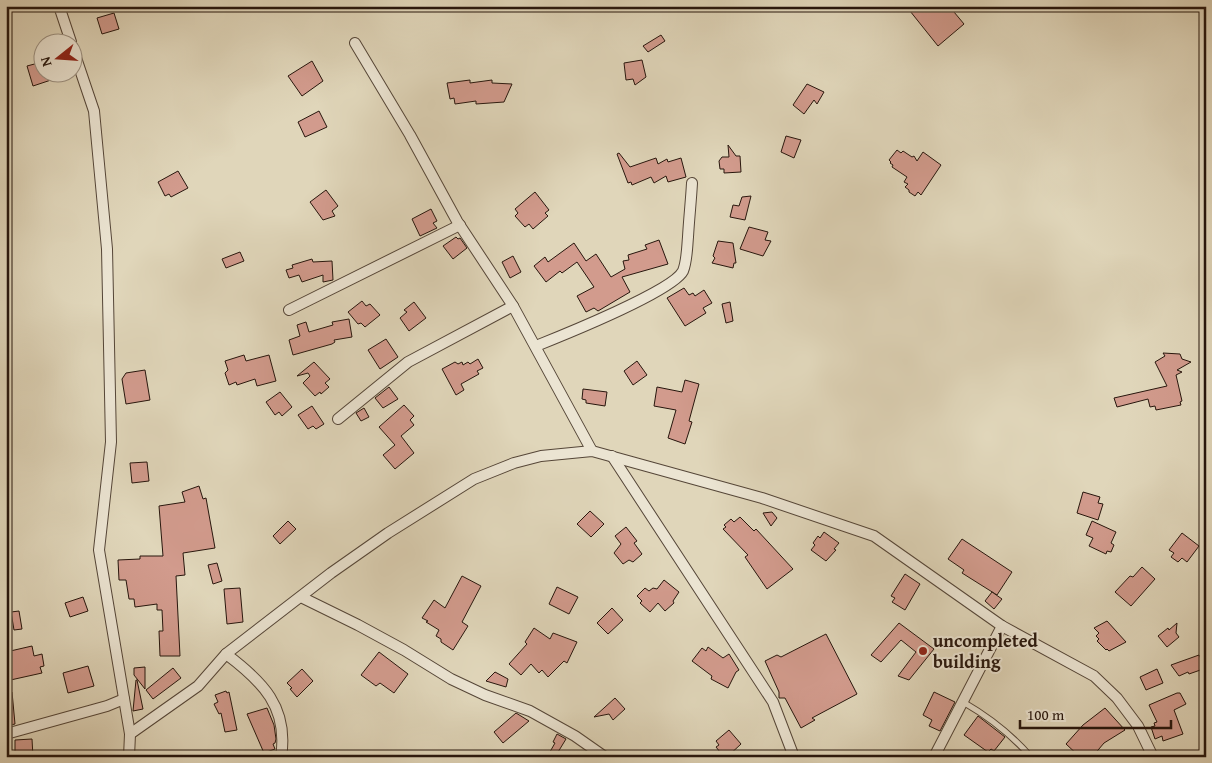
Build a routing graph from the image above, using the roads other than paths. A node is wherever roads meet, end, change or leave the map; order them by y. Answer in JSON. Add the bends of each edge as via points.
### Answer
{"nodes":[{"id":1,"x":59,"y":6,"type":"edge"},
{"id":2,"x":68,"y":32,"type":"edge"},
{"id":3,"x":355,"y":43,"type":"dead end"},
{"id":4,"x":82,"y":74,"type":"edge"},
{"id":5,"x":692,"y":183,"type":"dead end"},
{"id":6,"x":460,"y":225,"type":"junction"},
{"id":7,"x":513,"y":306,"type":"junction"},
{"id":8,"x":290,"y":310,"type":"dead end"},
{"id":9,"x":536,"y":346,"type":"junction"},
{"id":10,"x":338,"y":419,"type":"dead end"},
{"id":11,"x":592,"y":451,"type":"junction"},
{"id":12,"x":612,"y":456,"type":"junction"},
{"id":13,"x":300,"y":597,"type":"junction"},
{"id":14,"x":1002,"y":626,"type":"junction"},
{"id":15,"x":226,"y":654,"type":"junction"},
{"id":16,"x":124,"y":699,"type":"junction"},
{"id":17,"x":962,"y":702,"type":"junction"},
{"id":18,"x":6,"y":734,"type":"edge"},
{"id":19,"x":130,"y":734,"type":"junction"},
{"id":20,"x":129,"y":757,"type":"edge"},
{"id":21,"x":281,"y":757,"type":"edge"},
{"id":22,"x":604,"y":757,"type":"edge"},
{"id":23,"x":794,"y":757,"type":"edge"},
{"id":24,"x":934,"y":757,"type":"edge"},
{"id":25,"x":1031,"y":757,"type":"edge"},
{"id":26,"x":1153,"y":757,"type":"edge"}],
"edges":[{"from":1,"to":2,"type":"street"},
{"from":3,"to":6,"type":"street"},
{"from":4,"to":16,"type":"street","via":[[94,111],[107,250],[111,442],[99,550]]},
{"from":5,"to":9,"type":"street","via":[[686,258],[676,280]]},
{"from":6,"to":7,"type":"street"},
{"from":6,"to":8,"type":"street"},
{"from":7,"to":9,"type":"street"},
{"from":7,"to":10,"type":"street","via":[[408,362]]},
{"from":9,"to":11,"type":"street"},
{"from":11,"to":12,"type":"street"},
{"from":11,"to":13,"type":"street","via":[[541,456],[474,478],[330,572]]},
{"from":12,"to":14,"type":"street","via":[[762,498],[874,536]]},
{"from":12,"to":23,"type":"street","via":[[773,702]]},
{"from":13,"to":15,"type":"street"},
{"from":13,"to":22,"type":"street","via":[[358,625],[451,679],[530,711],[575,736]]},
{"from":14,"to":17,"type":"street"},
{"from":14,"to":26,"type":"street","via":[[1094,676],[1117,698],[1138,726]]},
{"from":15,"to":19,"type":"street","via":[[198,686]]},
{"from":15,"to":21,"type":"street","via":[[250,672],[276,707],[283,743]]},
{"from":16,"to":18,"type":"street"},
{"from":16,"to":19,"type":"street"},
{"from":17,"to":24,"type":"street"},
{"from":17,"to":25,"type":"lane","via":[[1014,737]]},
{"from":19,"to":20,"type":"street"}]}
